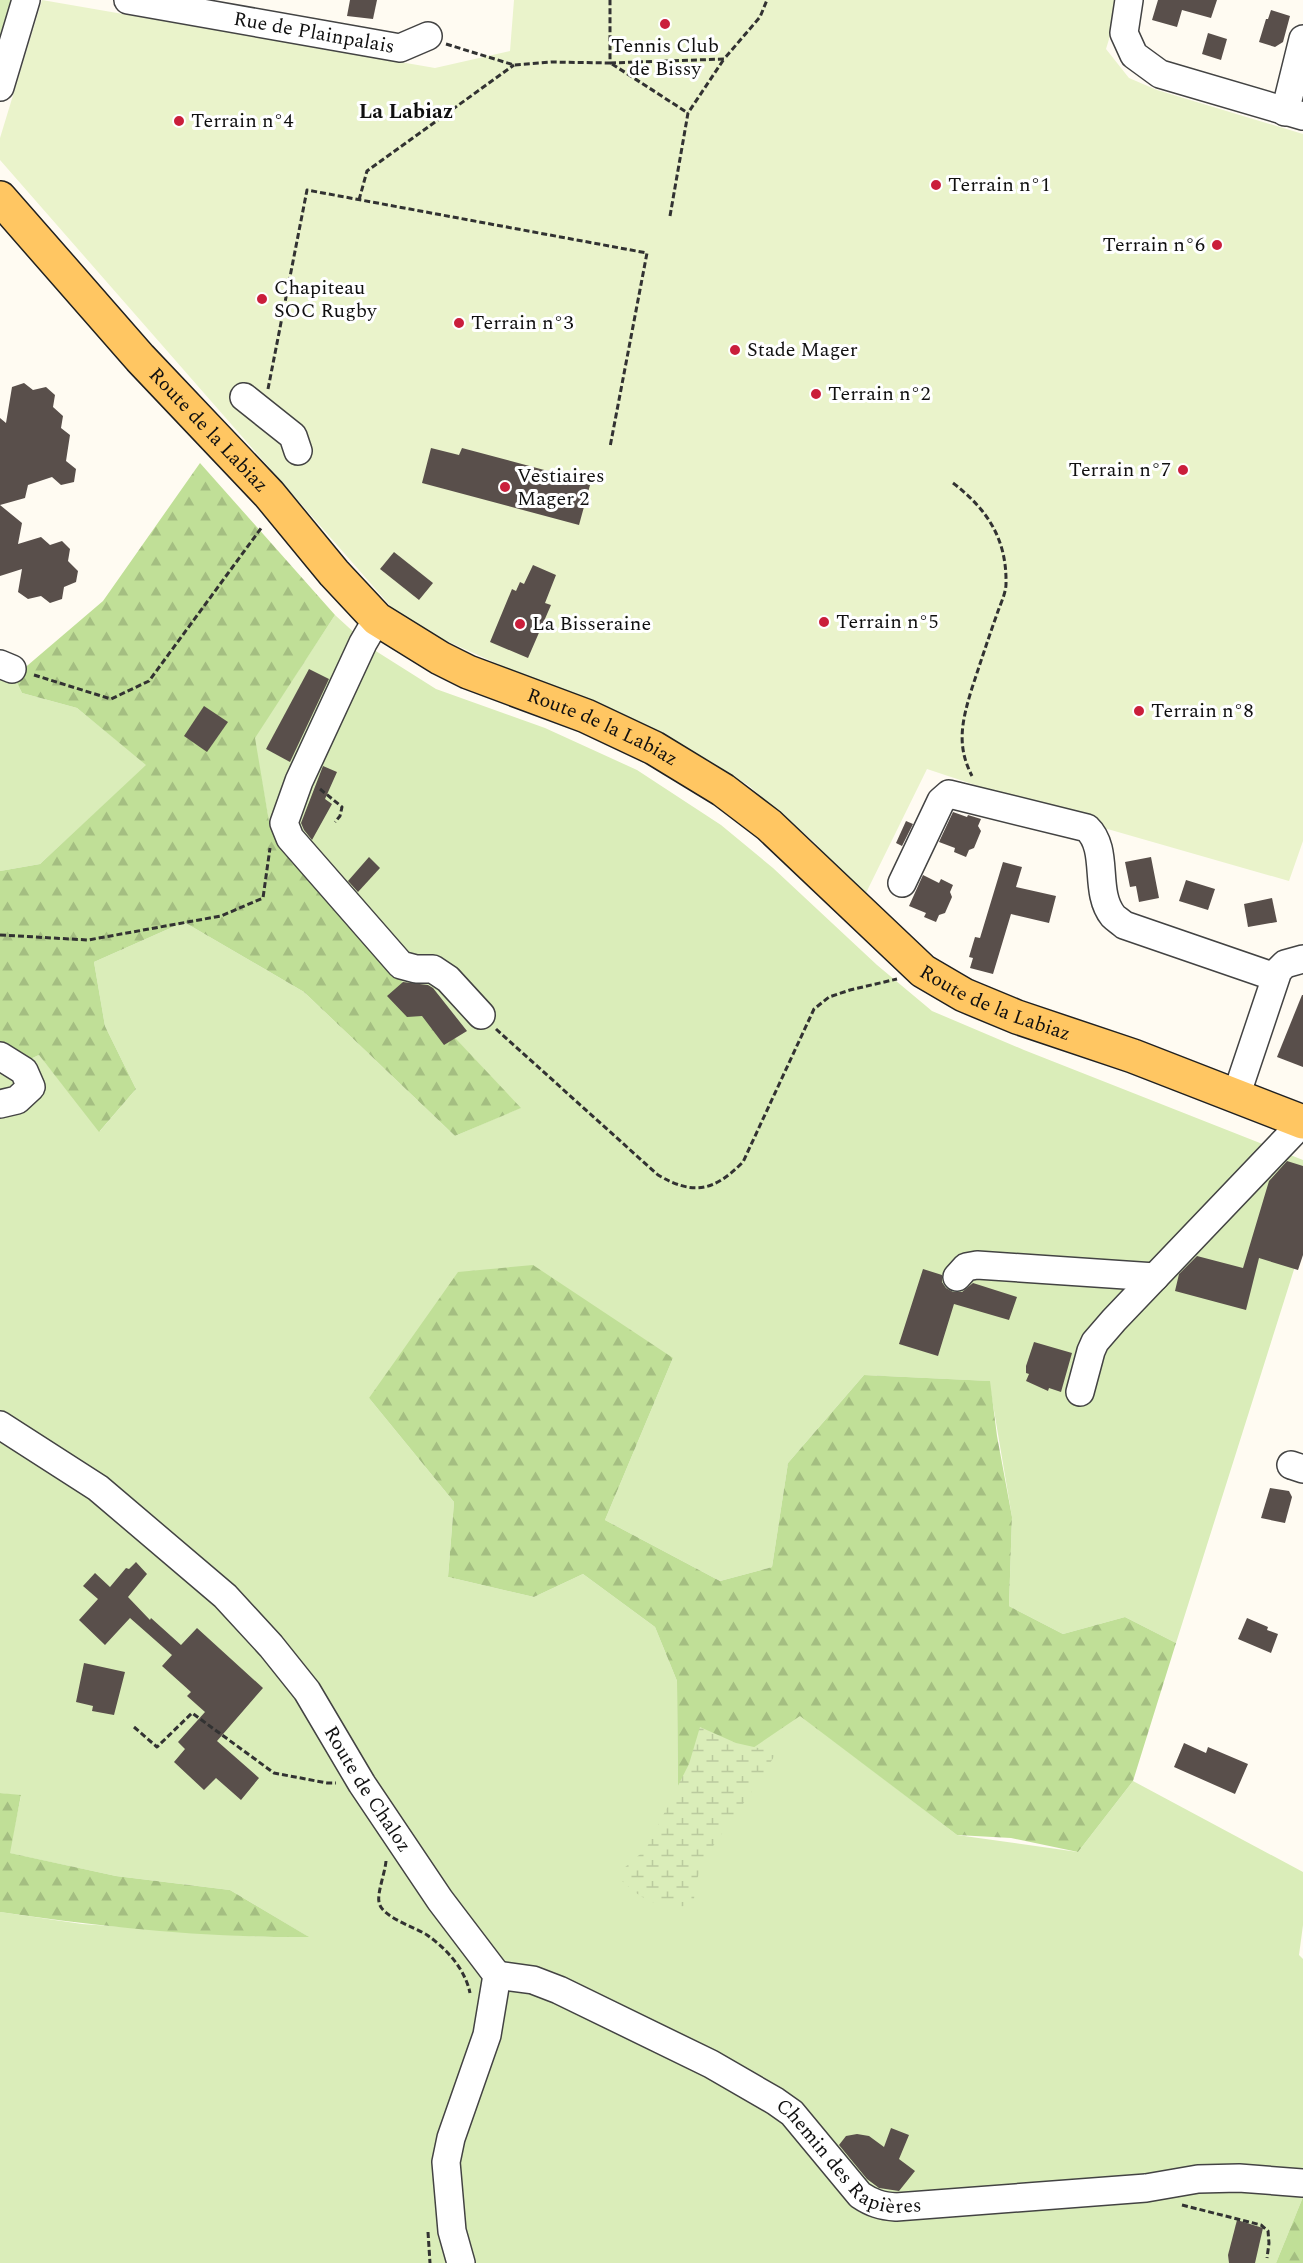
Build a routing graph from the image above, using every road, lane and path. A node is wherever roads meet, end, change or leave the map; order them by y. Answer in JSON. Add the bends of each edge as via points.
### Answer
{"nodes":[{"id":1,"x":26,"y":0,"type":"edge"},
{"id":2,"x":128,"y":0,"type":"edge"},
{"id":3,"x":610,"y":0,"type":"edge"},
{"id":4,"x":767,"y":0,"type":"edge"},
{"id":5,"x":1129,"y":0,"type":"edge"},
{"id":6,"x":428,"y":36,"type":"joint"},
{"id":7,"x":1303,"y":39,"type":"edge"},
{"id":8,"x":724,"y":59,"type":"junction"},
{"id":9,"x":610,"y":63,"type":"junction"},
{"id":10,"x":514,"y":65,"type":"junction"},
{"id":11,"x":0,"y":87,"type":"edge"},
{"id":12,"x":688,"y":113,"type":"junction"},
{"id":13,"x":1294,"y":114,"type":"edge"},
{"id":14,"x":0,"y":198,"type":"edge"},
{"id":15,"x":359,"y":200,"type":"junction"},
{"id":16,"x":670,"y":216,"type":"dead end"},
{"id":17,"x":252,"y":404,"type":"joint"},
{"id":18,"x":610,"y":447,"type":"dead end"},
{"id":19,"x":298,"y":451,"type":"dead end"},
{"id":20,"x":953,"y":483,"type":"dead end"},
{"id":21,"x":265,"y":523,"type":"dead end"},
{"id":22,"x":376,"y":619,"type":"junction"},
{"id":23,"x":6,"y":667,"type":"edge"},
{"id":24,"x":299,"y":781,"type":"junction"},
{"id":25,"x":985,"y":802,"type":"junction"},
{"id":26,"x":335,"y":822,"type":"dead end"},
{"id":27,"x":284,"y":824,"type":"junction"},
{"id":28,"x":902,"y":883,"type":"dead end"},
{"id":29,"x":0,"y":935,"type":"edge"},
{"id":30,"x":1303,"y":959,"type":"edge"},
{"id":31,"x":923,"y":971,"type":"junction"},
{"id":32,"x":1275,"y":977,"type":"junction"},
{"id":33,"x":481,"y":1015,"type":"joint"},
{"id":34,"x":0,"y":1056,"type":"edge"},
{"id":35,"x":1236,"y":1096,"type":"junction"},
{"id":36,"x":0,"y":1104,"type":"edge"},
{"id":37,"x":1303,"y":1122,"type":"edge"},
{"id":38,"x":957,"y":1277,"type":"dead end"},
{"id":39,"x":1155,"y":1277,"type":"junction"},
{"id":40,"x":1080,"y":1392,"type":"dead end"},
{"id":41,"x":0,"y":1425,"type":"edge"},
{"id":42,"x":134,"y":1726,"type":"dead end"},
{"id":43,"x":362,"y":1784,"type":"junction"},
{"id":44,"x":386,"y":1859,"type":"dead end"},
{"id":45,"x":497,"y":1975,"type":"junction"},
{"id":46,"x":470,"y":2002,"type":"dead end"},
{"id":47,"x":1303,"y":2183,"type":"edge"},
{"id":48,"x":1178,"y":2204,"type":"dead end"},
{"id":49,"x":428,"y":2227,"type":"dead end"},
{"id":50,"x":1267,"y":2258,"type":"dead end"},
{"id":51,"x":430,"y":2263,"type":"edge"},
{"id":52,"x":460,"y":2263,"type":"edge"}],
"edges":[{"from":1,"to":11,"type":"street"},
{"from":2,"to":6,"type":"street","name":"Rue de Plainpalais","via":[[400,48]]},
{"from":3,"to":9,"type":"path"},
{"from":4,"to":8,"type":"path","via":[[760,17]]},
{"from":5,"to":13,"type":"street","via":[[1124,33],[1134,55],[1160,74]]},
{"from":6,"to":10,"type":"path","via":[[458,50]]},
{"from":7,"to":13,"type":"street"},
{"from":8,"to":9,"type":"path"},
{"from":8,"to":12,"type":"path"},
{"from":9,"to":10,"type":"path"},
{"from":9,"to":12,"type":"path"},
{"from":10,"to":15,"type":"path","via":[[367,171]]},
{"from":12,"to":16,"type":"path"},
{"from":14,"to":22,"type":"main road","name":"Route de la Labiaz","via":[[140,358],[269,494]]},
{"from":15,"to":17,"type":"path","via":[[307,190],[272,376]]},
{"from":15,"to":18,"type":"path","via":[[647,253]]},
{"from":17,"to":19,"type":"street","via":[[293,436]]},
{"from":20,"to":25,"type":"path","via":[[995,527],[1004,557],[1006,586],[961,737],[966,764]]},
{"from":21,"to":23,"type":"path","via":[[149,681],[111,699]]},
{"from":22,"to":24,"type":"street"},
{"from":22,"to":31,"type":"main road","name":"Route de la Labiaz","via":[[468,672],[586,716],[654,748],[723,790],[769,825]]},
{"from":24,"to":26,"type":"path","via":[[317,787],[342,807]]},
{"from":24,"to":27,"type":"street"},
{"from":25,"to":28,"type":"street","via":[[949,794],[941,801]]},
{"from":25,"to":32,"type":"street","via":[[1087,828],[1097,844],[1107,905],[1124,925]]},
{"from":27,"to":29,"type":"path","via":[[271,840],[263,898],[221,916],[88,940]]},
{"from":27,"to":33,"type":"street","via":[[290,838],[401,965],[433,969],[448,979]]},
{"from":30,"to":32,"type":"street","via":[[1285,964]]},
{"from":31,"to":33,"type":"path","via":[[829,997],[814,1009],[743,1162],[729,1176],[694,1188],[677,1186],[658,1175]]},
{"from":31,"to":35,"type":"main road","name":"Route de la Labiaz","via":[[964,995],[1017,1017]]},
{"from":32,"to":35,"type":"street"},
{"from":34,"to":36,"type":"street","via":[[24,1071],[32,1088],[17,1100]]},
{"from":35,"to":37,"type":"main road","name":"Route de la Labiaz"},
{"from":37,"to":39,"type":"street"},
{"from":38,"to":39,"type":"street","via":[[966,1267],[977,1265]]},
{"from":39,"to":40,"type":"street","via":[[1095,1342]]},
{"from":41,"to":43,"type":"street","name":"Route de Chaloz","via":[[98,1488],[225,1596],[307,1691]]},
{"from":42,"to":43,"type":"path","via":[[157,1747],[192,1713],[274,1773],[327,1783]]},
{"from":43,"to":45,"type":"street","name":"Route de Chaloz","via":[[440,1900]]},
{"from":44,"to":46,"type":"path","via":[[380,1905],[429,1936],[449,1955],[466,1977]]},
{"from":45,"to":47,"type":"street","name":"Chemin des Rapières","via":[[533,1980],[559,1990],[711,2064],[775,2101],[792,2113],[860,2195],[882,2206],[1146,2188],[1198,2180],[1239,2178]]},
{"from":45,"to":52,"type":"street","via":[[487,2035],[446,2162],[452,2231]]},
{"from":48,"to":50,"type":"path","via":[[1261,2225],[1268,2231]]},
{"from":49,"to":51,"type":"path"}]}
